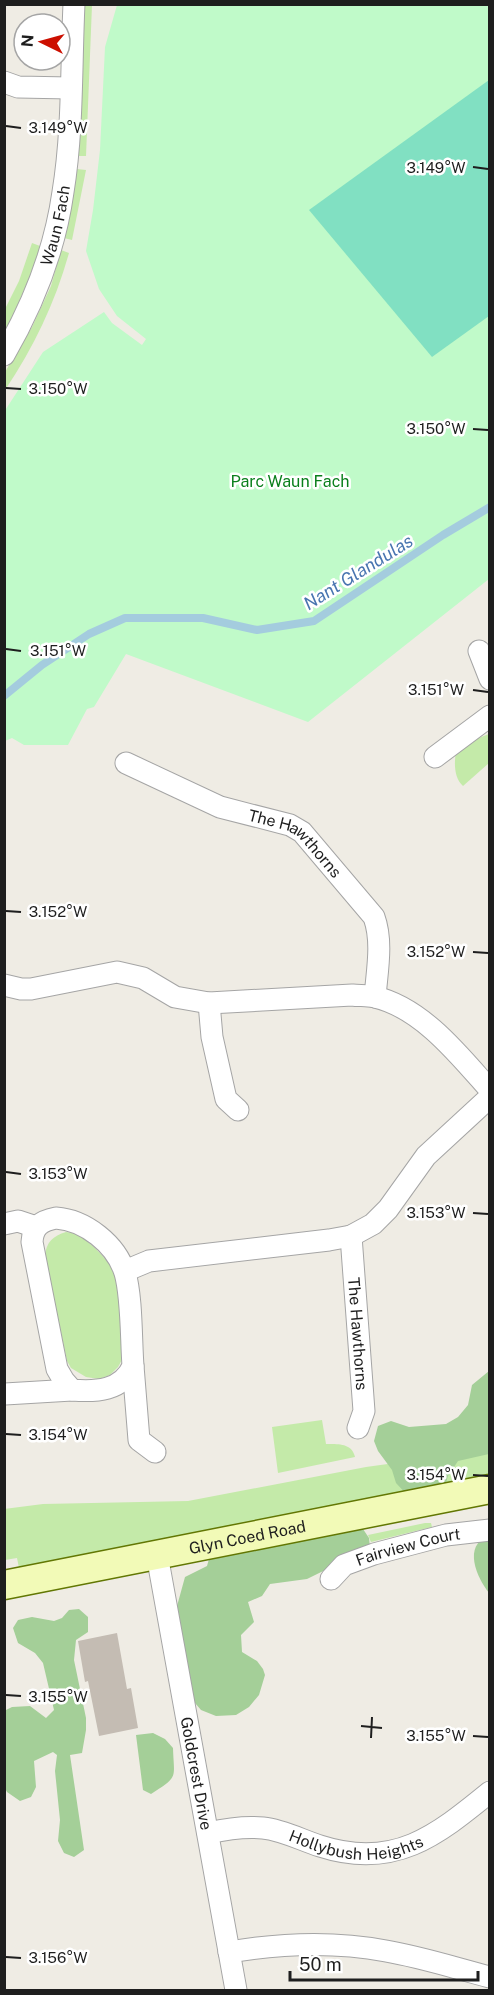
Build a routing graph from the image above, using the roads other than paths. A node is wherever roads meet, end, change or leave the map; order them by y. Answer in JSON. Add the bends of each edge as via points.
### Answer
{"nodes":[{"id":1,"x":74,"y":4,"type":"edge"},
{"id":2,"x":4,"y":82,"type":"edge"},
{"id":3,"x":70,"y":88,"type":"junction"},
{"id":4,"x":4,"y":355,"type":"edge"},
{"id":5,"x":478,"y":651,"type":"dead end"},
{"id":6,"x":489,"y":679,"type":"edge"},
{"id":7,"x":489,"y":716,"type":"edge"},
{"id":8,"x":435,"y":757,"type":"dead end"},
{"id":9,"x":126,"y":763,"type":"dead end"},
{"id":10,"x":4,"y":985,"type":"edge"},
{"id":11,"x":375,"y":997,"type":"junction"},
{"id":12,"x":209,"y":1003,"type":"junction"},
{"id":13,"x":489,"y":1090,"type":"edge"},
{"id":14,"x":489,"y":1097,"type":"edge"},
{"id":15,"x":238,"y":1110,"type":"dead end"},
{"id":16,"x":4,"y":1224,"type":"edge"},
{"id":17,"x":36,"y":1227,"type":"junction"},
{"id":18,"x":351,"y":1236,"type":"junction"},
{"id":19,"x":125,"y":1271,"type":"junction"},
{"id":20,"x":133,"y":1366,"type":"junction"},
{"id":21,"x":72,"y":1390,"type":"junction"},
{"id":22,"x":5,"y":1394,"type":"edge"},
{"id":23,"x":358,"y":1428,"type":"dead end"},
{"id":24,"x":155,"y":1452,"type":"dead end"},
{"id":25,"x":489,"y":1489,"type":"edge"},
{"id":26,"x":489,"y":1530,"type":"edge"},
{"id":27,"x":157,"y":1555,"type":"junction"},
{"id":28,"x":331,"y":1579,"type":"dead end"},
{"id":29,"x":4,"y":1585,"type":"edge"},
{"id":30,"x":489,"y":1792,"type":"edge"},
{"id":31,"x":208,"y":1833,"type":"junction"},
{"id":32,"x":229,"y":1952,"type":"junction"},
{"id":33,"x":489,"y":1977,"type":"edge"},
{"id":34,"x":236,"y":1990,"type":"edge"}],
"edges":[{"from":1,"to":3,"type":"street","name":"Waun Fach"},
{"from":2,"to":3,"type":"street","via":[[18,87]]},
{"from":3,"to":4,"type":"street","name":"Waun Fach","via":[[67,162],[57,223],[38,288]]},
{"from":5,"to":6,"type":"street"},
{"from":7,"to":8,"type":"street"},
{"from":9,"to":11,"type":"street","name":"The Hawthorns","via":[[220,807],[290,825],[302,832],[374,917],[379,944]]},
{"from":10,"to":12,"type":"street","via":[[31,989],[117,972],[143,978],[176,997]]},
{"from":11,"to":12,"type":"street"},
{"from":11,"to":13,"type":"street","via":[[418,1018]]},
{"from":12,"to":15,"type":"street","via":[[226,1100]]},
{"from":14,"to":18,"type":"street","via":[[426,1156],[388,1209],[373,1224]]},
{"from":16,"to":17,"type":"street","via":[[18,1221]]},
{"from":17,"to":19,"type":"street","via":[[56,1218],[78,1222],[104,1241]]},
{"from":17,"to":21,"type":"street","via":[[32,1242],[57,1369]]},
{"from":18,"to":19,"type":"street","via":[[149,1261]]},
{"from":18,"to":23,"type":"street","name":"The Hawthorns","via":[[364,1411]]},
{"from":19,"to":20,"type":"street"},
{"from":20,"to":21,"type":"street","via":[[129,1375],[112,1388]]},
{"from":20,"to":24,"type":"street","via":[[139,1440]]},
{"from":21,"to":22,"type":"street"},
{"from":25,"to":27,"type":"street","name":"Glyn Coed Road"},
{"from":26,"to":28,"type":"street","name":"Fairview Court","via":[[446,1535],[374,1554],[344,1565]]},
{"from":27,"to":29,"type":"street","name":"Glyn Coed Road"},
{"from":27,"to":31,"type":"street","name":"Goldcrest Drive"},
{"from":30,"to":31,"type":"street","name":"Hollybush Heights","via":[[425,1840],[381,1853],[348,1853],[265,1828]]},
{"from":31,"to":32,"type":"street","name":"Goldcrest Drive"},
{"from":32,"to":33,"type":"street","via":[[281,1945],[360,1947],[408,1955]]},
{"from":32,"to":34,"type":"street","name":"Goldcrest Drive"}]}
